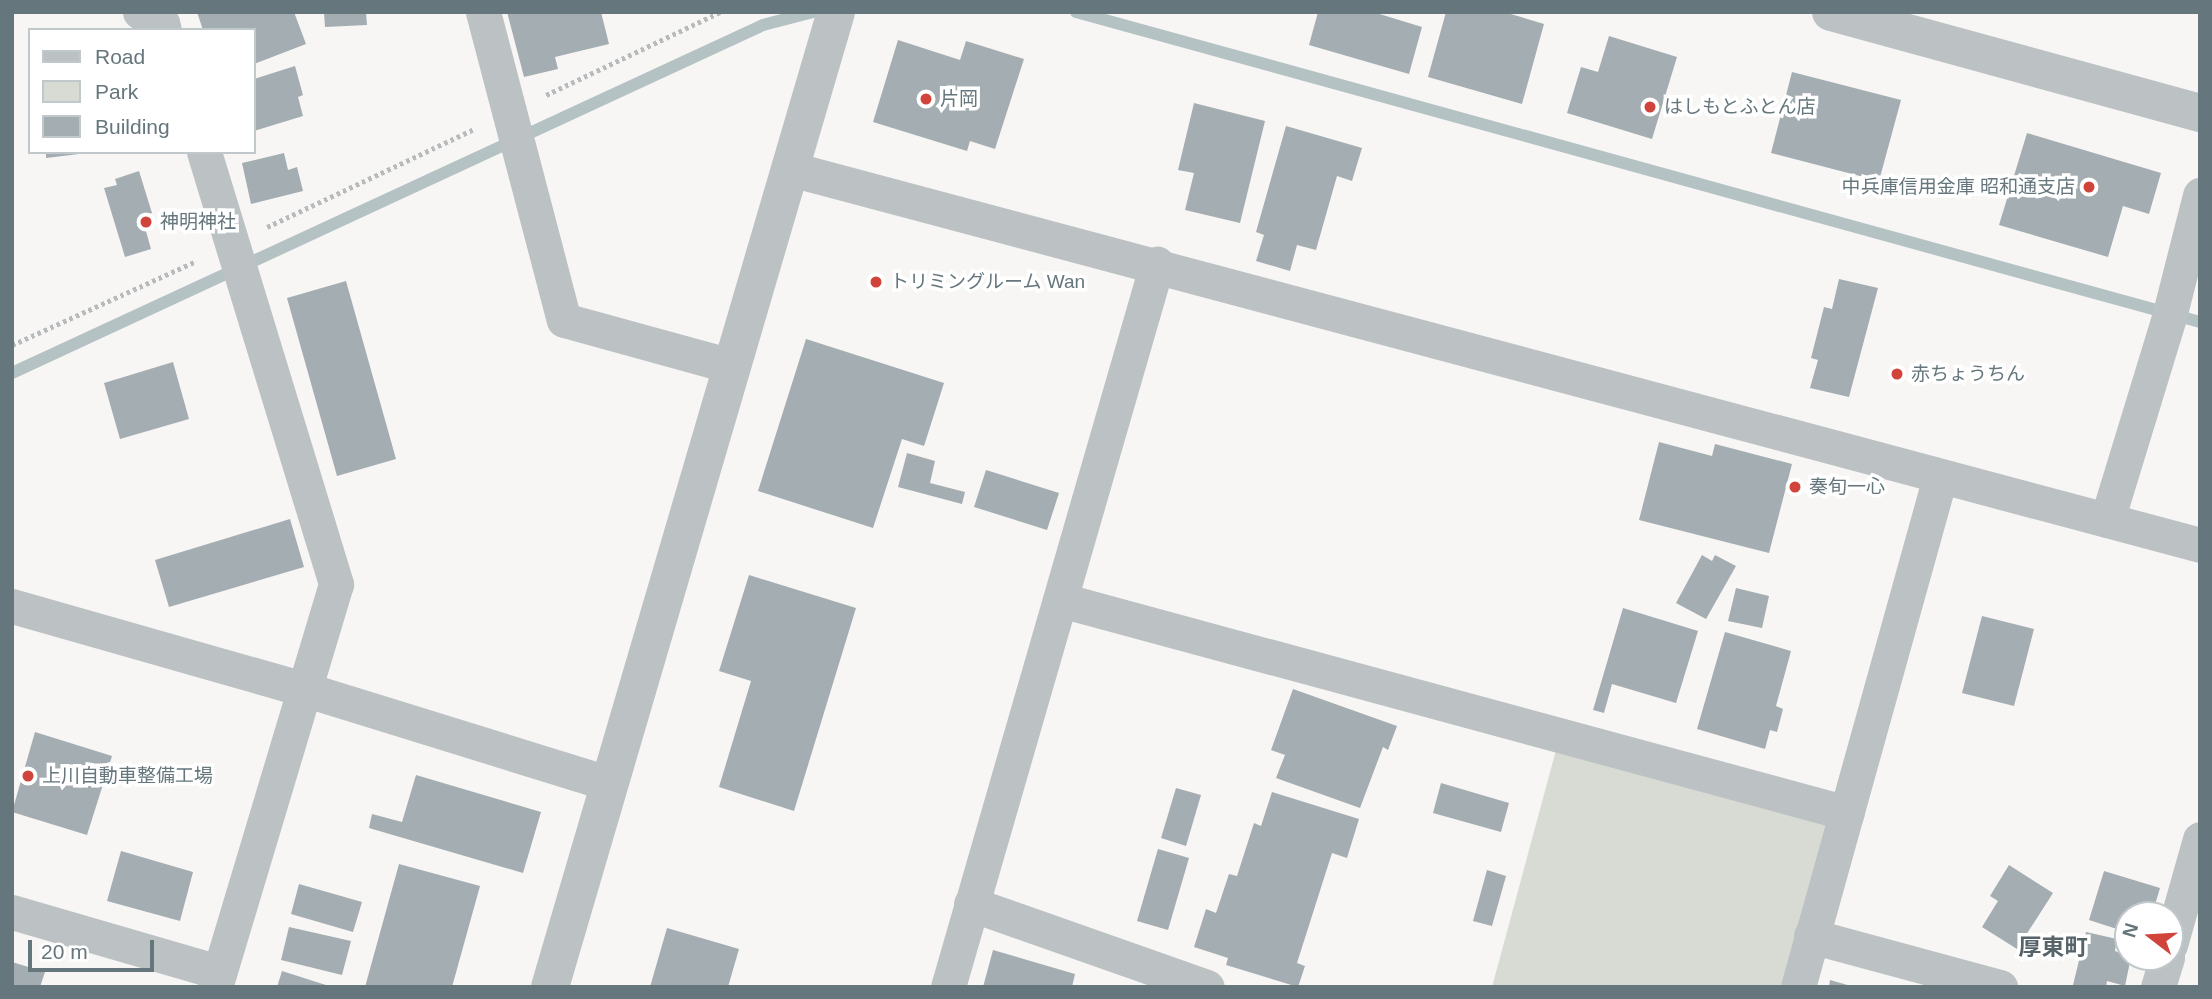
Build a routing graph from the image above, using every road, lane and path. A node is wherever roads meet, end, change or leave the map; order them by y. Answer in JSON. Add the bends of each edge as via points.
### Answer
{"nodes":[{"id":1,"x":141,"y":12,"type":"edge"},
{"id":2,"x":483,"y":12,"type":"edge"},
{"id":3,"x":720,"y":12,"type":"edge"},
{"id":4,"x":1831,"y":12,"type":"edge"},
{"id":5,"x":835,"y":16,"type":"edge"},
{"id":6,"x":163,"y":28,"type":"edge"},
{"id":7,"x":509,"y":113,"type":"junction"},
{"id":8,"x":2200,"y":113,"type":"edge"},
{"id":9,"x":205,"y":154,"type":"edge"},
{"id":10,"x":791,"y":169,"type":"junction"},
{"id":11,"x":2200,"y":195,"type":"edge"},
{"id":12,"x":1157,"y":264,"type":"junction"},
{"id":13,"x":731,"y":366,"type":"junction"},
{"id":14,"x":1940,"y":477,"type":"junction"},
{"id":15,"x":2107,"y":520,"type":"junction"},
{"id":16,"x":2200,"y":545,"type":"edge"},
{"id":17,"x":14,"y":598,"type":"edge"},
{"id":18,"x":1060,"y":600,"type":"junction"},
{"id":19,"x":307,"y":690,"type":"junction"},
{"id":20,"x":610,"y":784,"type":"junction"},
{"id":21,"x":1847,"y":813,"type":"junction"},
{"id":22,"x":2200,"y":839,"type":"edge"},
{"id":23,"x":2182,"y":901,"type":"edge"},
{"id":24,"x":971,"y":904,"type":"junction"},
{"id":25,"x":12,"y":912,"type":"edge"},
{"id":26,"x":1811,"y":936,"type":"junction"},
{"id":27,"x":217,"y":979,"type":"edge"},
{"id":28,"x":550,"y":987,"type":"edge"},
{"id":29,"x":948,"y":987,"type":"edge"},
{"id":30,"x":1207,"y":987,"type":"edge"},
{"id":31,"x":1798,"y":987,"type":"edge"},
{"id":32,"x":2000,"y":987,"type":"edge"}],
"edges":[{"from":1,"to":6,"type":"street"},
{"from":2,"to":7,"type":"street"},
{"from":3,"to":7,"type":"path"},
{"from":4,"to":8,"type":"street"},
{"from":5,"to":10,"type":"street"},
{"from":7,"to":13,"type":"street","via":[[564,320]]},
{"from":9,"to":19,"type":"street","via":[[336,584]]},
{"from":10,"to":12,"type":"street"},
{"from":10,"to":13,"type":"street"},
{"from":11,"to":15,"type":"street","via":[[2169,317]]},
{"from":12,"to":14,"type":"street"},
{"from":12,"to":18,"type":"street"},
{"from":13,"to":20,"type":"street"},
{"from":14,"to":15,"type":"street"},
{"from":14,"to":21,"type":"street"},
{"from":15,"to":16,"type":"street"},
{"from":17,"to":19,"type":"street"},
{"from":18,"to":21,"type":"street"},
{"from":18,"to":24,"type":"street"},
{"from":19,"to":20,"type":"street"},
{"from":19,"to":27,"type":"street"},
{"from":20,"to":28,"type":"street"},
{"from":21,"to":26,"type":"street"},
{"from":22,"to":23,"type":"street"},
{"from":24,"to":29,"type":"street"},
{"from":24,"to":30,"type":"street"},
{"from":25,"to":27,"type":"street"},
{"from":26,"to":31,"type":"street"},
{"from":26,"to":32,"type":"street"}]}
